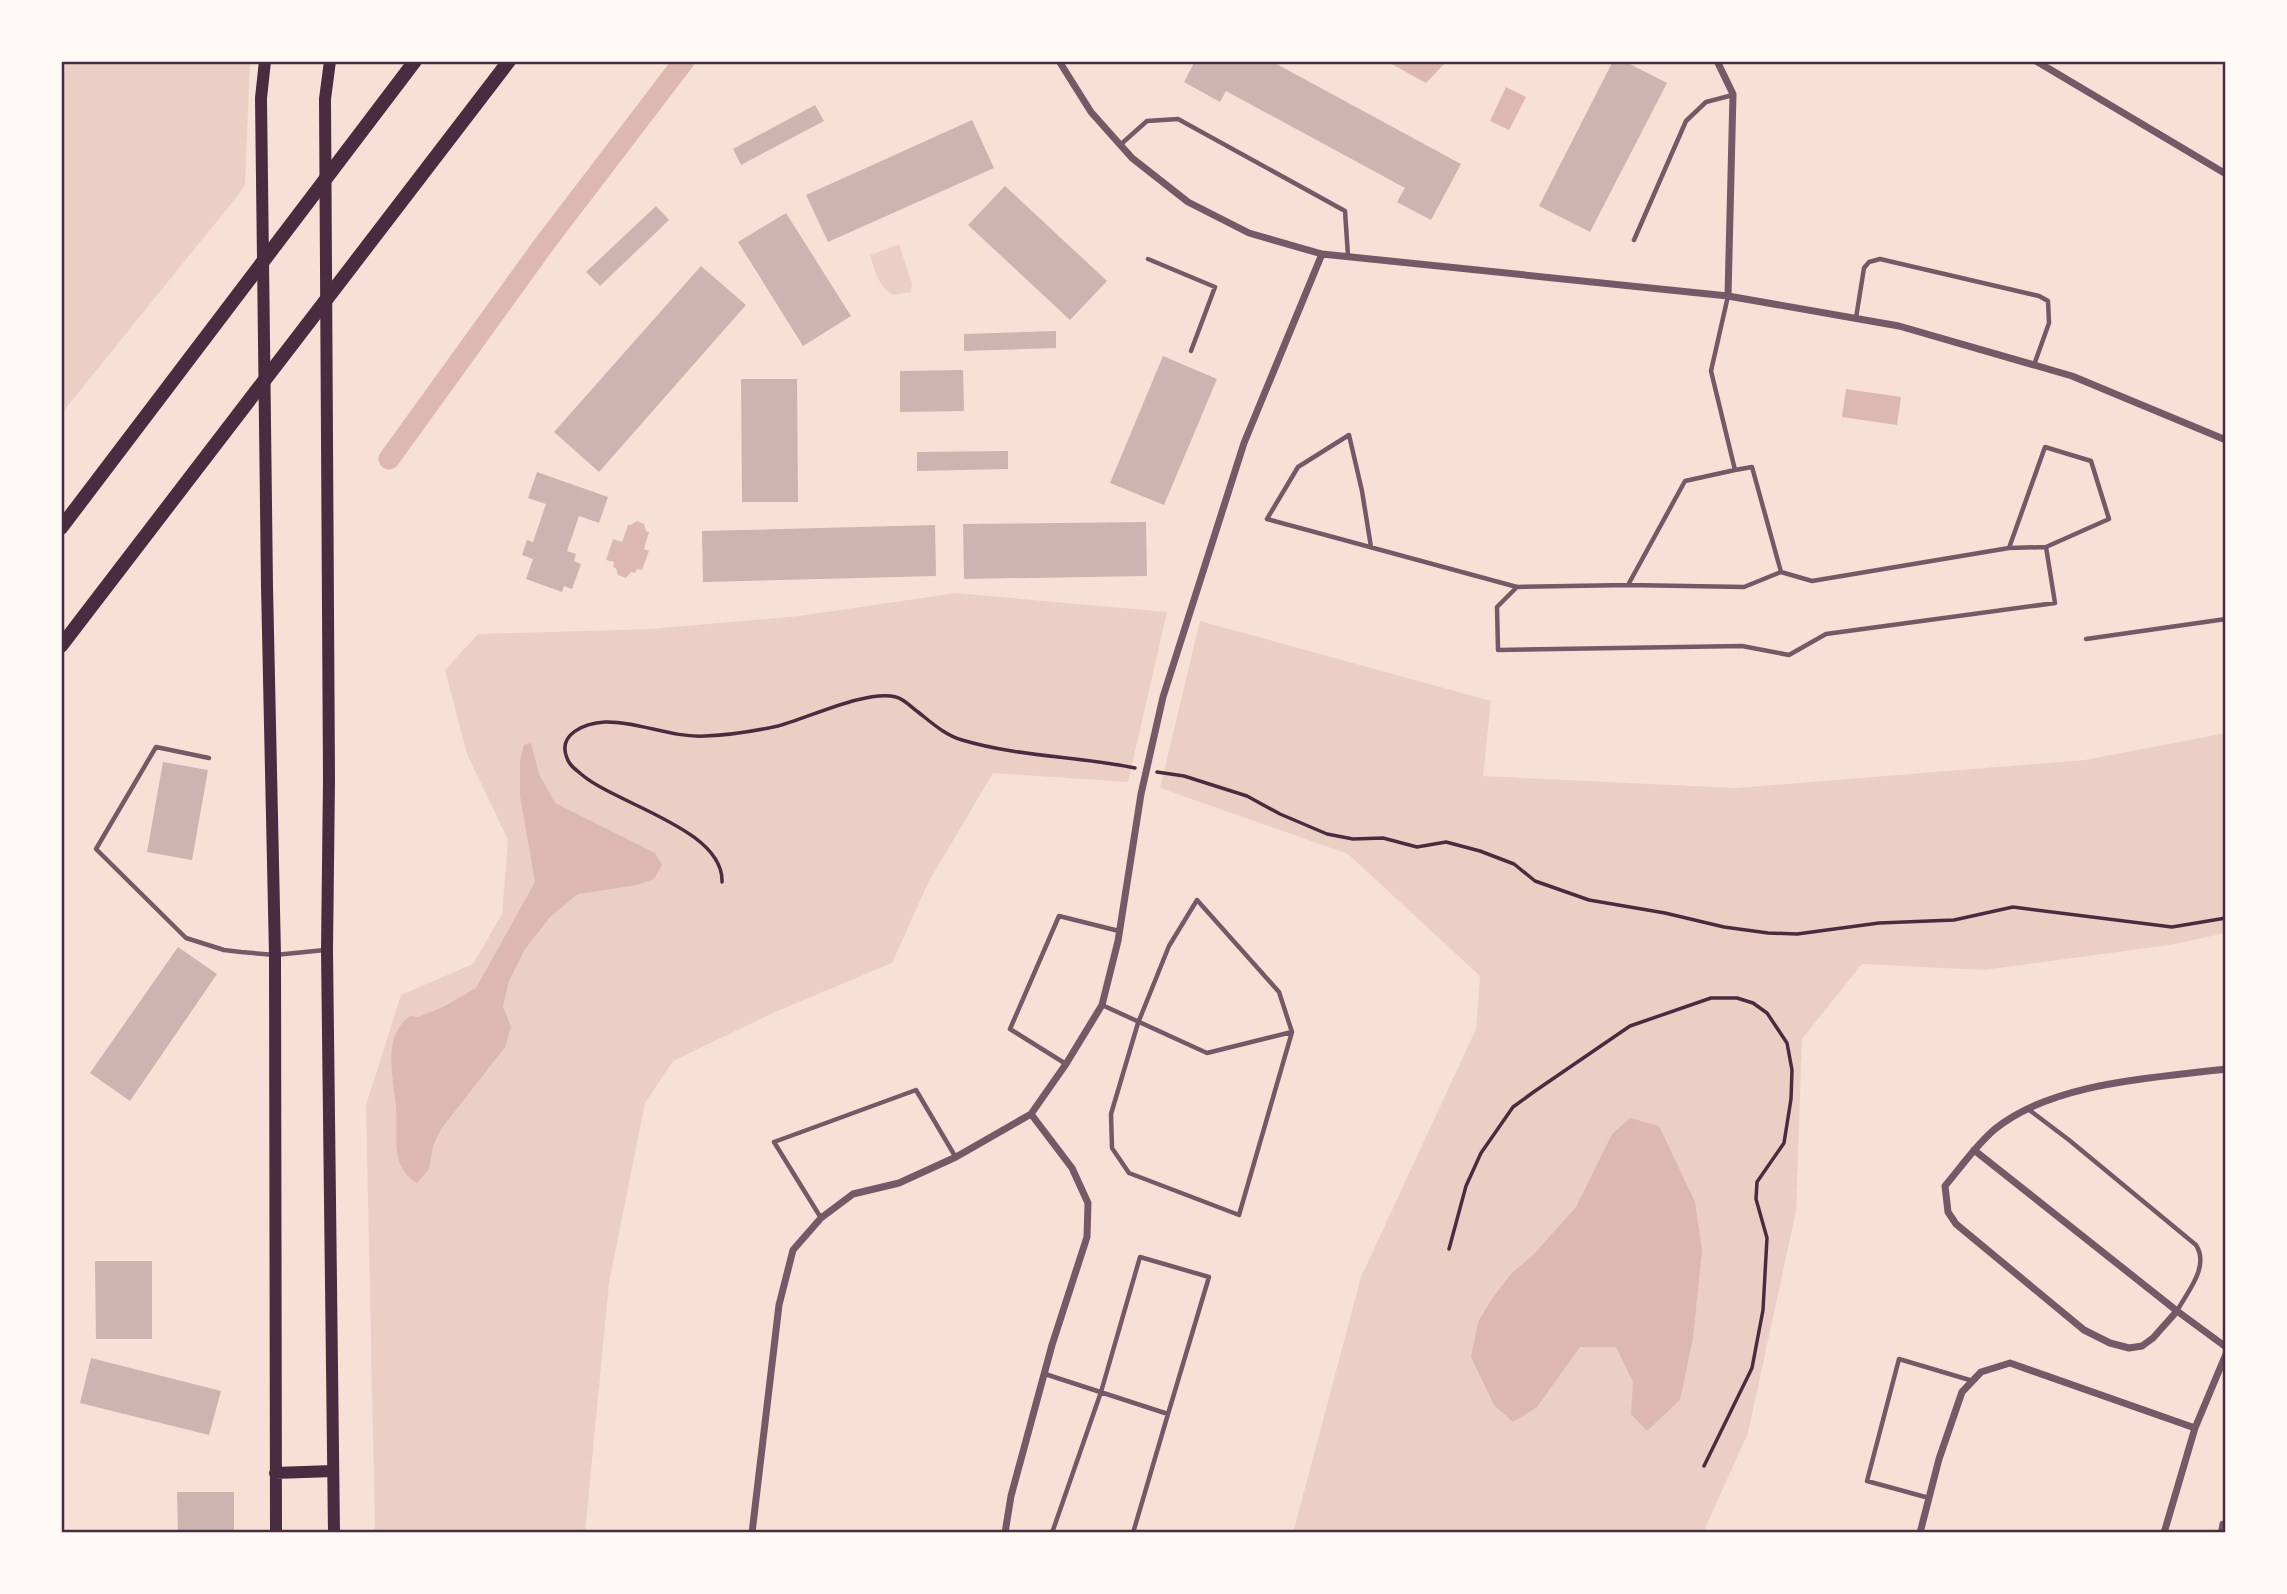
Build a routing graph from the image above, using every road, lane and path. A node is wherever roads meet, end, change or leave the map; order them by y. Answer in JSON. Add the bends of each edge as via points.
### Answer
{"nodes":[{"id":1,"x":265,"y":61,"type":"edge"},
{"id":2,"x":330,"y":61,"type":"edge"},
{"id":3,"x":415,"y":61,"type":"edge"},
{"id":4,"x":509,"y":61,"type":"edge"},
{"id":5,"x":1059,"y":61,"type":"edge"},
{"id":6,"x":1717,"y":61,"type":"edge"},
{"id":7,"x":2036,"y":61,"type":"edge"},
{"id":8,"x":1733,"y":94,"type":"junction"},
{"id":9,"x":1121,"y":145,"type":"junction"},
{"id":10,"x":2226,"y":174,"type":"edge"},
{"id":11,"x":1634,"y":240,"type":"dead end"},
{"id":12,"x":1322,"y":254,"type":"junction"},
{"id":13,"x":1348,"y":257,"type":"junction"},
{"id":14,"x":1148,"y":259,"type":"dead end"},
{"id":15,"x":1728,"y":296,"type":"junction"},
{"id":16,"x":1856,"y":318,"type":"junction"},
{"id":17,"x":1191,"y":351,"type":"dead end"},
{"id":18,"x":2034,"y":365,"type":"junction"},
{"id":19,"x":2226,"y":440,"type":"edge"},
{"id":20,"x":1735,"y":470,"type":"junction"},
{"id":21,"x":61,"y":528,"type":"edge"},
{"id":22,"x":1371,"y":547,"type":"junction"},
{"id":23,"x":2046,"y":547,"type":"junction"},
{"id":24,"x":2009,"y":548,"type":"junction"},
{"id":25,"x":1781,"y":572,"type":"junction"},
{"id":26,"x":1628,"y":585,"type":"junction"},
{"id":27,"x":1517,"y":587,"type":"junction"},
{"id":28,"x":2226,"y":619,"type":"edge"},
{"id":29,"x":2086,"y":639,"type":"dead end"},
{"id":30,"x":61,"y":646,"type":"edge"},
{"id":31,"x":209,"y":758,"type":"dead end"},
{"id":32,"x":1146,"y":771,"type":"junction"},
{"id":33,"x":722,"y":882,"type":"dead end"},
{"id":34,"x":2226,"y":918,"type":"edge"},
{"id":35,"x":1120,"y":932,"type":"junction"},
{"id":36,"x":327,"y":950,"type":"junction"},
{"id":37,"x":275,"y":955,"type":"junction"},
{"id":38,"x":1102,"y":1005,"type":"junction"},
{"id":39,"x":1138,"y":1023,"type":"junction"},
{"id":40,"x":1292,"y":1032,"type":"junction"},
{"id":41,"x":1066,"y":1064,"type":"junction"},
{"id":42,"x":2226,"y":1069,"type":"edge"},
{"id":43,"x":2027,"y":1108,"type":"junction"},
{"id":44,"x":1031,"y":1114,"type":"junction"},
{"id":45,"x":1974,"y":1150,"type":"junction"},
{"id":46,"x":956,"y":1157,"type":"junction"},
{"id":47,"x":821,"y":1218,"type":"junction"},
{"id":48,"x":1449,"y":1249,"type":"dead end"},
{"id":49,"x":2177,"y":1311,"type":"junction"},
{"id":50,"x":2226,"y":1347,"type":"edge"},
{"id":51,"x":2226,"y":1354,"type":"edge"},
{"id":52,"x":1044,"y":1374,"type":"junction"},
{"id":53,"x":1973,"y":1381,"type":"junction"},
{"id":54,"x":1101,"y":1392,"type":"junction"},
{"id":55,"x":1168,"y":1414,"type":"junction"},
{"id":56,"x":2195,"y":1428,"type":"junction"},
{"id":57,"x":1703,"y":1466,"type":"dead end"},
{"id":58,"x":333,"y":1471,"type":"junction"},
{"id":59,"x":275,"y":1473,"type":"junction"},
{"id":60,"x":1928,"y":1499,"type":"junction"},
{"id":61,"x":2226,"y":1523,"type":"edge"},
{"id":62,"x":276,"y":1533,"type":"edge"},
{"id":63,"x":334,"y":1533,"type":"edge"},
{"id":64,"x":752,"y":1533,"type":"edge"},
{"id":65,"x":1005,"y":1533,"type":"edge"},
{"id":66,"x":1052,"y":1533,"type":"edge"},
{"id":67,"x":1133,"y":1533,"type":"edge"},
{"id":68,"x":1920,"y":1533,"type":"edge"},
{"id":69,"x":2164,"y":1533,"type":"edge"},
{"id":70,"x":2220,"y":1533,"type":"edge"}],
"edges":[{"from":1,"to":37,"type":"main road","via":[[261,98]]},
{"from":2,"to":36,"type":"main road","via":[[325,99]]},
{"from":3,"to":21,"type":"highway"},
{"from":4,"to":30,"type":"highway"},
{"from":5,"to":9,"type":"street","via":[[1091,112]]},
{"from":6,"to":8,"type":"street"},
{"from":7,"to":10,"type":"street"},
{"from":8,"to":11,"type":"lane","via":[[1706,102],[1686,121]]},
{"from":8,"to":15,"type":"street"},
{"from":9,"to":12,"type":"street","via":[[1188,201],[1249,233]]},
{"from":9,"to":13,"type":"lane","via":[[1147,121],[1178,119],[1345,211]]},
{"from":12,"to":13,"type":"street"},
{"from":12,"to":32,"type":"street","via":[[1244,443],[1163,697]]},
{"from":13,"to":15,"type":"street"},
{"from":14,"to":17,"type":"lane","via":[[1215,287]]},
{"from":15,"to":16,"type":"street"},
{"from":15,"to":20,"type":"lane","via":[[1711,371]]},
{"from":16,"to":18,"type":"street"},
{"from":16,"to":18,"type":"lane","via":[[1864,268],[1880,259],[2039,296],[2048,301],[2049,324]]},
{"from":18,"to":19,"type":"street","via":[[2072,376]]},
{"from":20,"to":25,"type":"lane","via":[[1752,467]]},
{"from":20,"to":26,"type":"lane","via":[[1685,481]]},
{"from":22,"to":22,"type":"lane","via":[[1267,519],[1298,467],[1349,435]]},
{"from":22,"to":27,"type":"lane"},
{"from":23,"to":24,"type":"lane"},
{"from":23,"to":24,"type":"lane","via":[[2109,519],[2091,461],[2045,447]]},
{"from":23,"to":27,"type":"lane","via":[[2055,603],[1826,634],[1790,655],[1742,646],[1498,650],[1497,607]]},
{"from":24,"to":25,"type":"lane","via":[[1812,582]]},
{"from":25,"to":26,"type":"lane","via":[[1744,587]]},
{"from":26,"to":27,"type":"lane"},
{"from":28,"to":29,"type":"lane"},
{"from":31,"to":37,"type":"lane","via":[[156,747],[96,849],[186,938],[224,950]]},
{"from":32,"to":33,"type":"path","via":[[961,740],[896,697],[880,696],[737,733],[702,736],[604,722],[576,730],[567,738],[564,749],[574,768],[593,785],[677,826],[709,849],[723,872]]},
{"from":32,"to":34,"type":"path","via":[[1184,776],[1247,796],[1327,834],[1383,838],[1418,847],[1446,842],[1514,864],[1535,881],[1589,900],[1768,933],[1954,920],[2013,907],[2172,927]]},
{"from":32,"to":35,"type":"street"},
{"from":35,"to":38,"type":"street"},
{"from":35,"to":41,"type":"lane","via":[[1059,916],[1010,1029]]},
{"from":36,"to":37,"type":"lane"},
{"from":36,"to":58,"type":"main road"},
{"from":37,"to":59,"type":"main road"},
{"from":38,"to":39,"type":"lane"},
{"from":38,"to":41,"type":"street"},
{"from":39,"to":40,"type":"lane","via":[[1207,1054]]},
{"from":39,"to":40,"type":"lane","via":[[1169,946],[1197,900],[1279,992]]},
{"from":39,"to":40,"type":"lane","via":[[1111,1114],[1112,1148],[1129,1173],[1239,1216]]},
{"from":41,"to":44,"type":"street"},
{"from":42,"to":43,"type":"street","via":[[2102,1085]]},
{"from":43,"to":45,"type":"street"},
{"from":43,"to":49,"type":"lane","via":[[2196,1245],[2201,1266]]},
{"from":44,"to":46,"type":"street"},
{"from":44,"to":52,"type":"street","via":[[1072,1168],[1088,1203],[1087,1237]]},
{"from":45,"to":49,"type":"street"},
{"from":45,"to":49,"type":"street","via":[[1945,1186],[1948,1212],[1956,1224],[2084,1330],[2110,1343],[2142,1346]]},
{"from":46,"to":47,"type":"street","via":[[899,1183],[853,1194]]},
{"from":46,"to":47,"type":"lane","via":[[916,1090],[774,1142]]},
{"from":47,"to":64,"type":"street","via":[[793,1250],[779,1305]]},
{"from":48,"to":57,"type":"path","via":[[1466,1186],[1481,1153],[1513,1107],[1630,1026],[1712,998],[1737,998],[1767,1013],[1787,1043],[1791,1099],[1784,1143],[1757,1182],[1756,1199],[1768,1238],[1763,1310],[1752,1368]]},
{"from":49,"to":50,"type":"street"},
{"from":51,"to":56,"type":"street"},
{"from":52,"to":54,"type":"lane"},
{"from":52,"to":65,"type":"street"},
{"from":53,"to":56,"type":"street","via":[[1980,1372],[2010,1363]]},
{"from":53,"to":60,"type":"street","via":[[1962,1392]]},
{"from":53,"to":60,"type":"lane","via":[[1899,1359],[1867,1481]]},
{"from":54,"to":55,"type":"lane"},
{"from":54,"to":55,"type":"lane","via":[[1140,1257],[1209,1277]]},
{"from":54,"to":66,"type":"lane"},
{"from":55,"to":67,"type":"lane"},
{"from":56,"to":69,"type":"street"},
{"from":58,"to":59,"type":"main road"},
{"from":58,"to":63,"type":"main road"},
{"from":59,"to":62,"type":"main road"},
{"from":60,"to":68,"type":"street"},
{"from":61,"to":70,"type":"lane","via":[[2222,1522]]}]}
